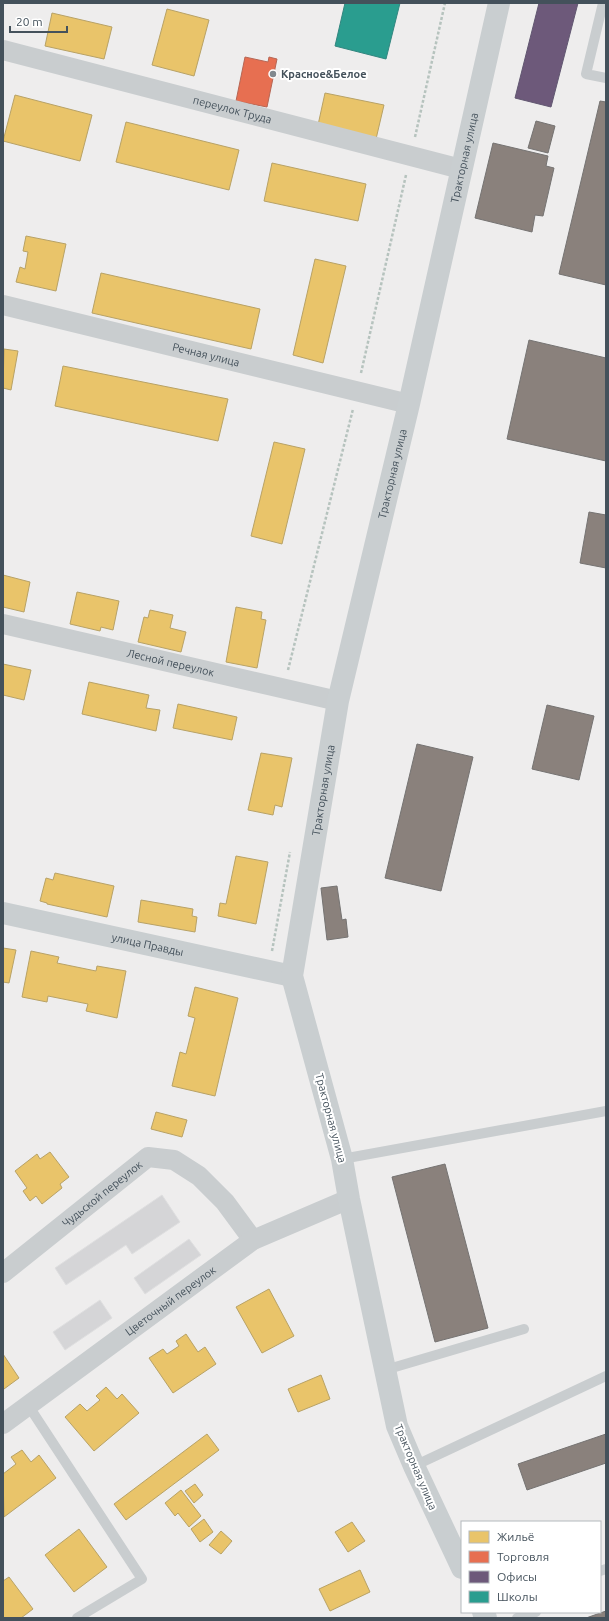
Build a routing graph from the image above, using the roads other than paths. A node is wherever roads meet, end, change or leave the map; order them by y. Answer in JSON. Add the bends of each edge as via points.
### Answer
{"nodes":[{"id":1,"x":499,"y":3,"type":"edge"},
{"id":2,"x":603,"y":3,"type":"edge"},
{"id":3,"x":3,"y":50,"type":"edge"},
{"id":4,"x":606,"y":78,"type":"edge"},
{"id":5,"x":461,"y":169,"type":"junction"},
{"id":6,"x":3,"y":305,"type":"edge"},
{"id":7,"x":409,"y":404,"type":"junction"},
{"id":8,"x":3,"y":624,"type":"edge"},
{"id":9,"x":338,"y":701,"type":"junction"},
{"id":10,"x":3,"y":913,"type":"edge"},
{"id":11,"x":292,"y":976,"type":"junction"},
{"id":12,"x":606,"y":1111,"type":"edge"},
{"id":13,"x":342,"y":1159,"type":"junction"},
{"id":14,"x":349,"y":1199,"type":"junction"},
{"id":15,"x":253,"y":1240,"type":"junction"},
{"id":16,"x":3,"y":1272,"type":"edge"},
{"id":17,"x":524,"y":1329,"type":"dead end"},
{"id":18,"x":385,"y":1370,"type":"junction"},
{"id":19,"x":606,"y":1376,"type":"edge"},
{"id":20,"x":28,"y":1405,"type":"junction"},
{"id":21,"x":3,"y":1424,"type":"edge"},
{"id":22,"x":414,"y":1466,"type":"junction"},
{"id":23,"x":461,"y":1566,"type":"edge"},
{"id":24,"x":533,"y":1613,"type":"edge"},
{"id":25,"x":77,"y":1618,"type":"edge"},
{"id":26,"x":517,"y":1618,"type":"edge"}],
"edges":[{"from":1,"to":5,"type":"street","name":"Тракторная улица"},
{"from":2,"to":4,"type":"lane","via":[[586,74]]},
{"from":3,"to":5,"type":"street","name":"переулок Труда"},
{"from":5,"to":7,"type":"street","name":"Тракторная улица"},
{"from":6,"to":7,"type":"street","name":"Речная улица"},
{"from":7,"to":9,"type":"street","name":"Тракторная улица"},
{"from":8,"to":9,"type":"street","name":"Лесной переулок"},
{"from":9,"to":11,"type":"street","name":"Тракторная улица"},
{"from":10,"to":11,"type":"street","name":"улица Правды"},
{"from":11,"to":13,"type":"street","name":"Тракторная улица"},
{"from":12,"to":13,"type":"lane"},
{"from":13,"to":14,"type":"street","name":"Тракторная улица"},
{"from":14,"to":15,"type":"street","name":"Цветочный переулок"},
{"from":14,"to":18,"type":"street","name":"Тракторная улица"},
{"from":15,"to":16,"type":"street","name":"Чудьской переулок","via":[[225,1202],[199,1176],[174,1160],[148,1157]]},
{"from":15,"to":20,"type":"street","name":"Цветочный переулок"},
{"from":17,"to":18,"type":"lane"},
{"from":18,"to":22,"type":"street","name":"Тракторная улица","via":[[397,1426]]},
{"from":19,"to":22,"type":"lane"},
{"from":20,"to":21,"type":"street","name":"Цветочный переулок"},
{"from":20,"to":25,"type":"lane","via":[[142,1579]]},
{"from":22,"to":23,"type":"street","name":"Тракторная улица"},
{"from":24,"to":26,"type":"lane"}]}
